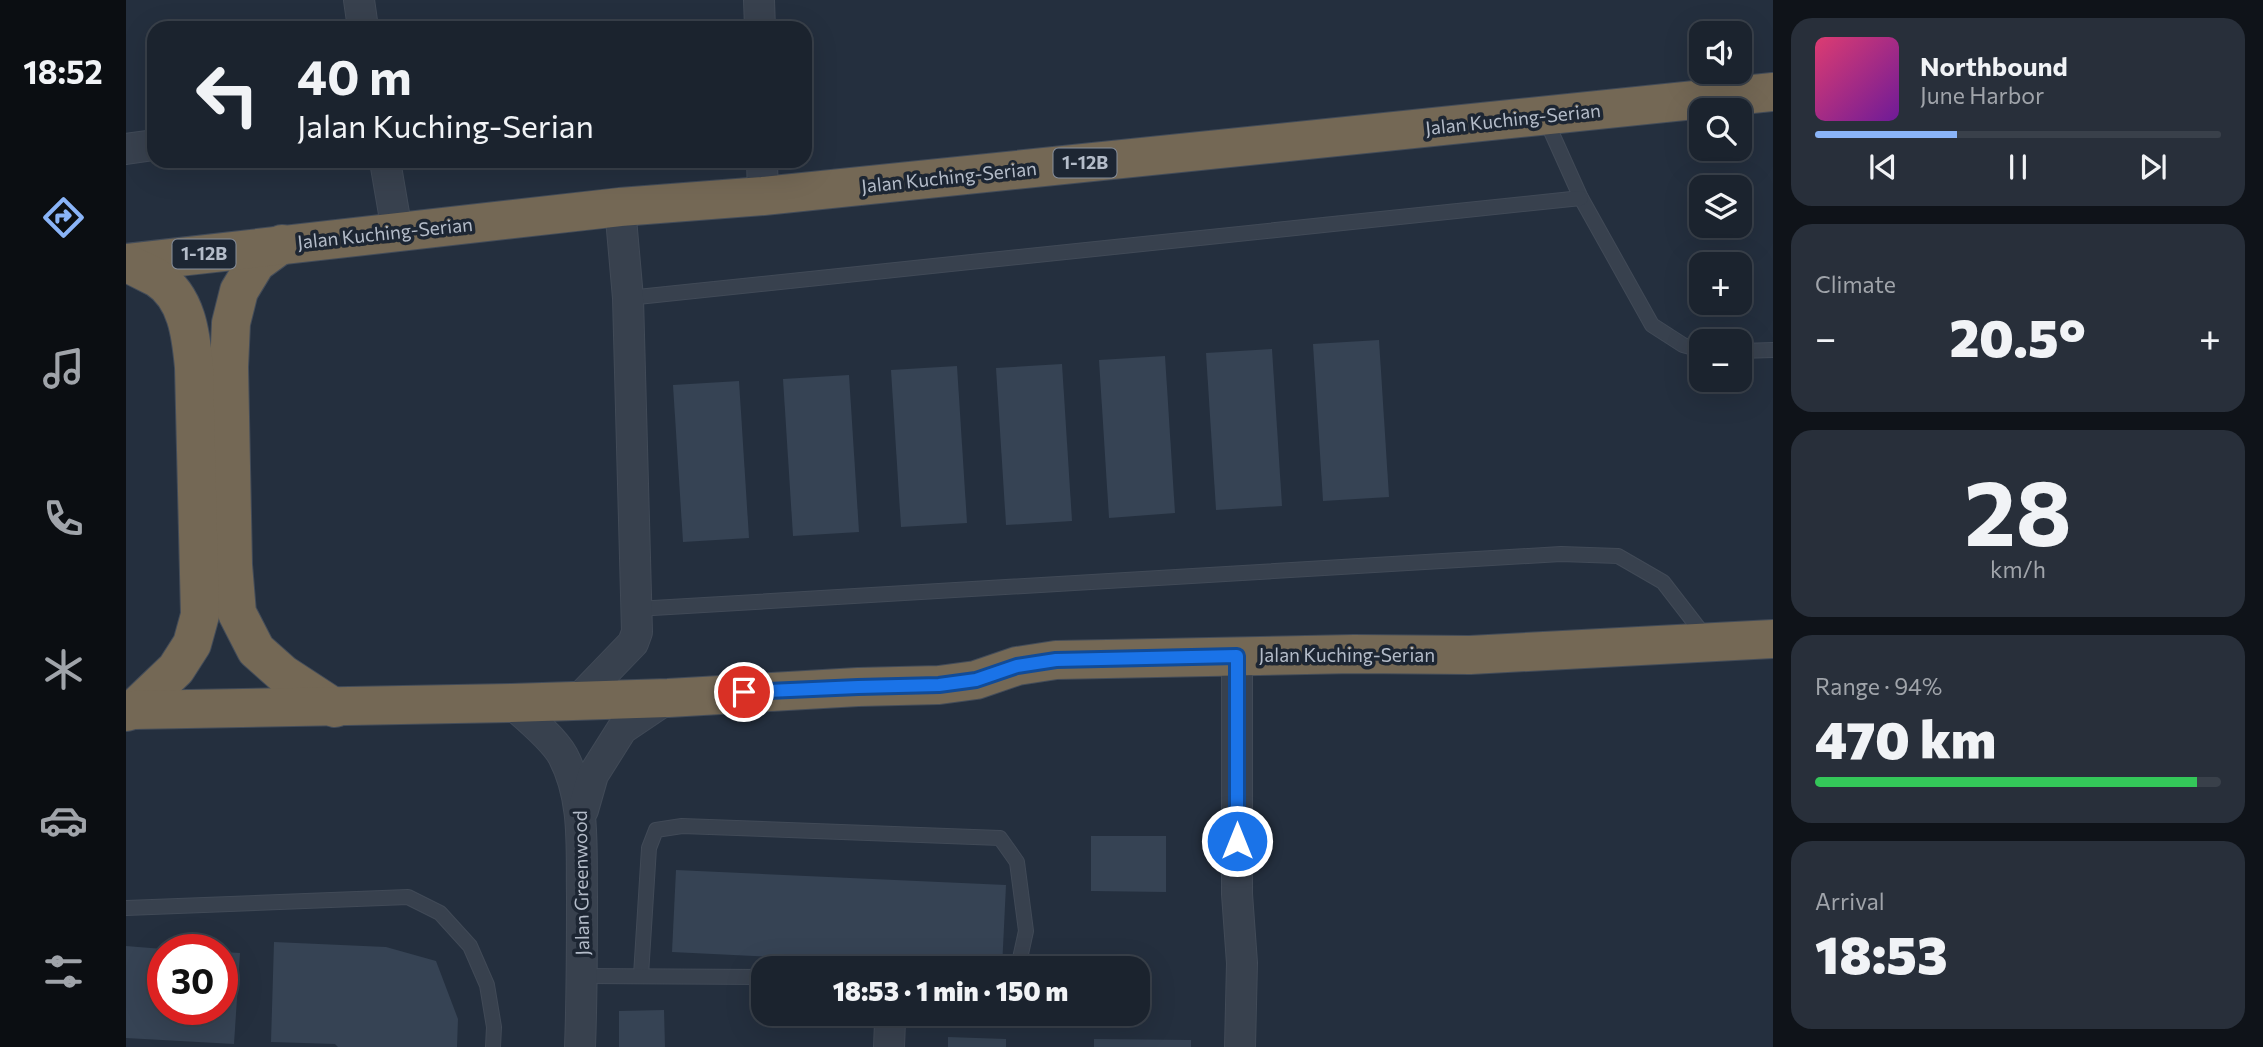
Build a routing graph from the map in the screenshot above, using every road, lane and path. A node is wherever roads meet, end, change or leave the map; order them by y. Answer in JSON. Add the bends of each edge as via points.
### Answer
{"nodes":[{"id":1,"x":359,"y":0,"type":"edge"},
{"id":2,"x":759,"y":0,"type":"edge"},
{"id":3,"x":362,"y":21,"type":"edge"},
{"id":4,"x":760,"y":21,"type":"edge"},
{"id":5,"x":1773,"y":92,"type":"edge"},
{"id":6,"x":1544,"y":116,"type":"junction"},
{"id":7,"x":147,"y":146,"type":"edge"},
{"id":8,"x":126,"y":149,"type":"edge"},
{"id":9,"x":386,"y":168,"type":"edge"},
{"id":10,"x":762,"y":179,"type":"edge"},
{"id":11,"x":1581,"y":198,"type":"junction"},
{"id":12,"x":620,"y":207,"type":"junction"},
{"id":13,"x":397,"y":231,"type":"junction"},
{"id":14,"x":282,"y":244,"type":"junction"},
{"id":15,"x":127,"y":263,"type":"edge"},
{"id":16,"x":628,"y":298,"type":"junction"},
{"id":17,"x":1689,"y":347,"type":"edge"},
{"id":18,"x":1773,"y":350,"type":"edge"},
{"id":19,"x":1752,"y":351,"type":"edge"},
{"id":20,"x":636,"y":609,"type":"junction"},
{"id":21,"x":1773,"y":639,"type":"edge"},
{"id":22,"x":1710,"y":643,"type":"junction"},
{"id":23,"x":1237,"y":656,"type":"junction"},
{"id":24,"x":668,"y":698,"type":"junction"},
{"id":25,"x":578,"y":700,"type":"junction"},
{"id":26,"x":511,"y":703,"type":"junction"},
{"id":27,"x":335,"y":708,"type":"junction"},
{"id":28,"x":130,"y":711,"type":"edge"},
{"id":29,"x":581,"y":817,"type":"junction"},
{"id":30,"x":126,"y":908,"type":"edge"},
{"id":31,"x":1021,"y":956,"type":"edge"},
{"id":32,"x":640,"y":975,"type":"junction"},
{"id":33,"x":583,"y":976,"type":"junction"},
{"id":34,"x":751,"y":977,"type":"edge"},
{"id":35,"x":493,"y":1047,"type":"edge"},
{"id":36,"x":580,"y":1047,"type":"edge"},
{"id":37,"x":1240,"y":1047,"type":"edge"}],
"edges":[{"from":1,"to":3,"type":"street"},
{"from":2,"to":4,"type":"street"},
{"from":5,"to":6,"type":"highway","name":"Jalan Kuching-Serian","number":"1-12B"},
{"from":6,"to":10,"type":"highway","name":"Jalan Kuching-Serian","number":"1-12B"},
{"from":6,"to":11,"type":"lane"},
{"from":7,"to":8,"type":"street"},
{"from":9,"to":13,"type":"street"},
{"from":10,"to":12,"type":"highway","name":"Jalan Kuching-Serian","number":"1-12B"},
{"from":11,"to":16,"type":"lane"},
{"from":11,"to":17,"type":"lane","via":[[1651,325]]},
{"from":12,"to":13,"type":"highway","name":"Jalan Kuching-Serian","number":"1-12B"},
{"from":12,"to":16,"type":"street"},
{"from":13,"to":14,"type":"highway","name":"Jalan Kuching-Serian","number":"1-12B"},
{"from":14,"to":15,"type":"highway","name":"Jalan Kuching-Serian","number":"1-12B"},
{"from":14,"to":27,"type":"highway","via":[[256,263],[240,291],[231,323],[237,612],[256,650]]},
{"from":15,"to":28,"type":"highway","via":[[159,280],[177,299],[190,327],[200,615],[192,644],[176,669]]},
{"from":16,"to":20,"type":"street"},
{"from":18,"to":19,"type":"lane"},
{"from":20,"to":22,"type":"lane","via":[[1561,554],[1618,556],[1663,582]]},
{"from":20,"to":25,"type":"street","via":[[633,643]]},
{"from":21,"to":22,"type":"highway","name":"Jalan Kuching-Serian"},
{"from":22,"to":23,"type":"highway","name":"Jalan Kuching-Serian","via":[[1470,655]]},
{"from":23,"to":24,"type":"highway","name":"Jalan Kuching-Serian","via":[[1056,660],[939,685]]},
{"from":23,"to":37,"type":"street"},
{"from":24,"to":25,"type":"highway","name":"Jalan Kuching-Serian"},
{"from":24,"to":29,"type":"street","via":[[622,729],[593,775]]},
{"from":25,"to":26,"type":"highway","name":"Jalan Kuching-Serian"},
{"from":26,"to":27,"type":"highway","name":"Jalan Kuching-Serian"},
{"from":26,"to":29,"type":"street","name":"Jalan Greenwood","via":[[562,753],[576,786]]},
{"from":27,"to":28,"type":"highway","name":"Jalan Kuching-Serian"},
{"from":29,"to":33,"type":"street","name":"Jalan Greenwood"},
{"from":30,"to":35,"type":"lane","via":[[408,897],[440,913],[470,946],[487,985]]},
{"from":31,"to":32,"type":"lane","via":[[1026,931],[1017,862],[1000,838],[682,826],[656,830],[649,848]]},
{"from":32,"to":33,"type":"lane"},
{"from":32,"to":34,"type":"lane"},
{"from":33,"to":36,"type":"street","name":"Jalan Greenwood"}]}
